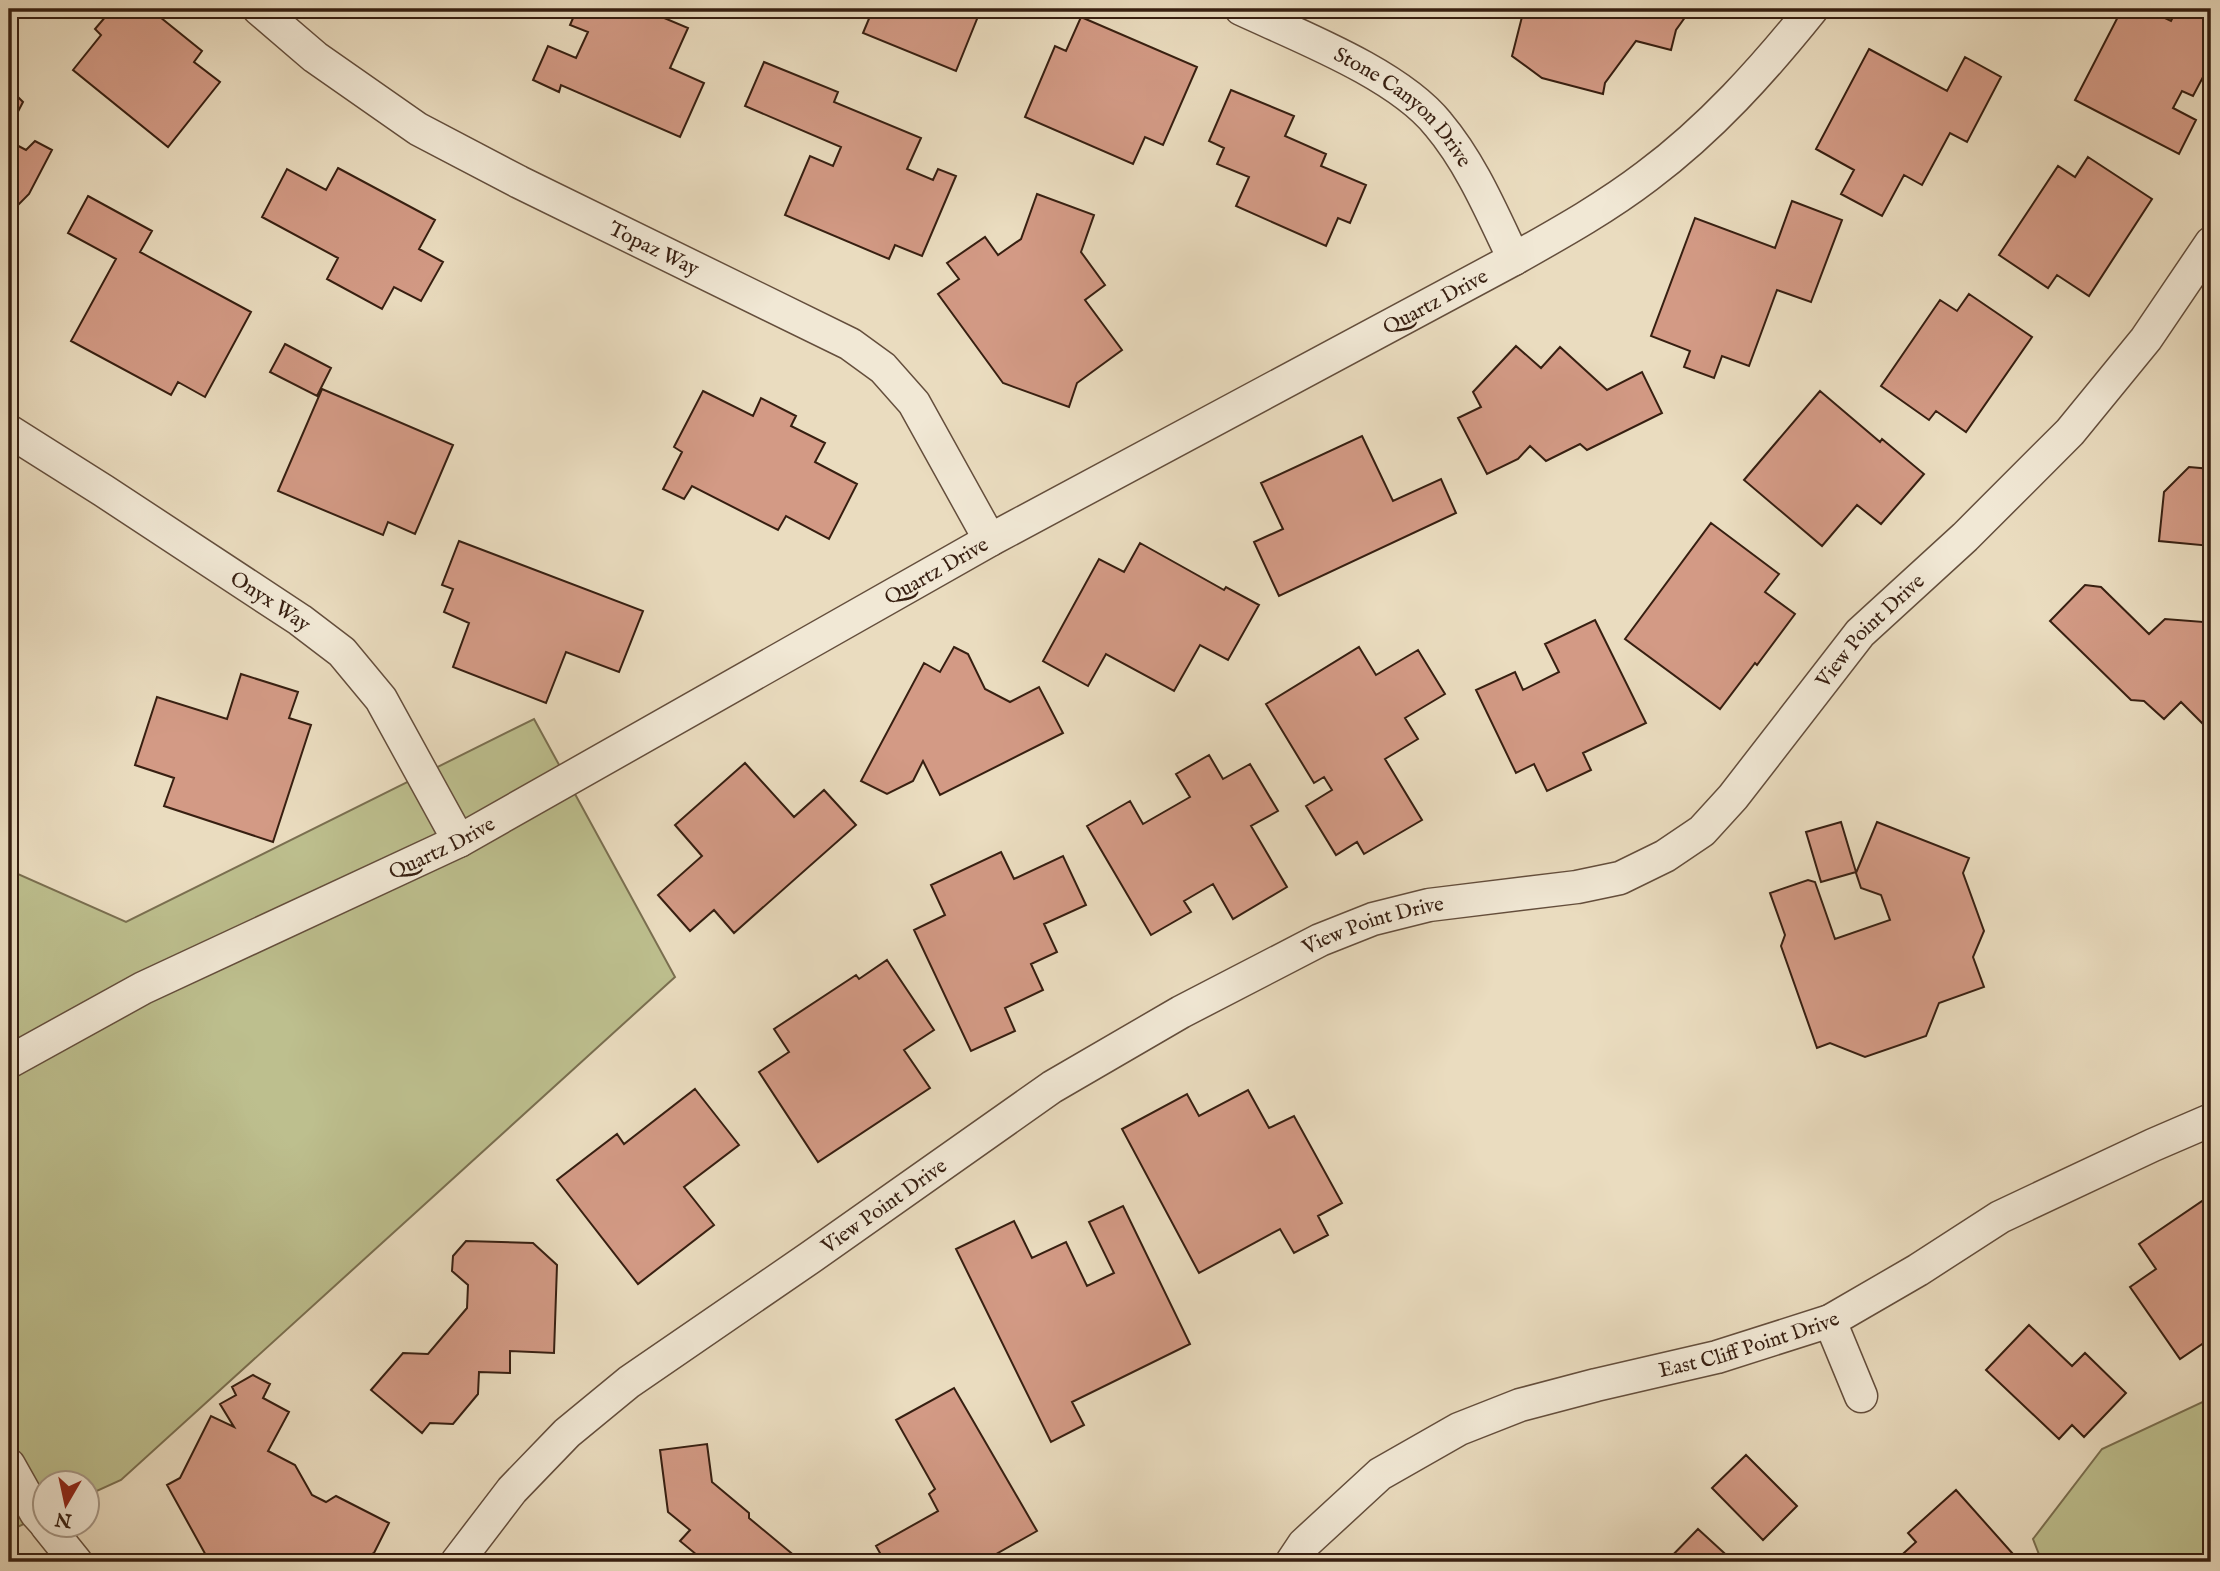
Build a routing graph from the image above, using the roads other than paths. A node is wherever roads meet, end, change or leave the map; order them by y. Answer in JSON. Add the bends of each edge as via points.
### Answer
{"nodes":[{"id":1,"x":259,"y":9,"type":"edge"},
{"id":2,"x":1241,"y":9,"type":"edge"},
{"id":3,"x":1812,"y":9,"type":"edge"},
{"id":4,"x":2211,"y":243,"type":"edge"},
{"id":5,"x":1514,"y":259,"type":"junction"},
{"id":6,"x":9,"y":430,"type":"edge"},
{"id":7,"x":990,"y":540,"type":"junction"},
{"id":8,"x":459,"y":841,"type":"junction"},
{"id":9,"x":9,"y":1062,"type":"edge"},
{"id":10,"x":2211,"y":1120,"type":"edge"},
{"id":11,"x":1830,"y":1321,"type":"junction"},
{"id":12,"x":1861,"y":1396,"type":"dead end"},
{"id":13,"x":9,"y":1465,"type":"edge"},
{"id":14,"x":32,"y":1506,"type":"edge"},
{"id":15,"x":58,"y":1540,"type":"edge"},
{"id":16,"x":76,"y":1562,"type":"edge"},
{"id":17,"x":457,"y":1562,"type":"edge"},
{"id":18,"x":1292,"y":1562,"type":"edge"}],
"edges":[{"from":1,"to":7,"type":"street","name":"Topaz Way","via":[[315,57],[418,129],[850,344],[883,368],[914,403]]},
{"from":2,"to":5,"type":"street","name":"Stone Canyon Drive","via":[[1399,88],[1438,122],[1472,173]]},
{"from":3,"to":5,"type":"street","name":"Quartz Drive","via":[[1740,94],[1648,176]]},
{"from":4,"to":17,"type":"street","name":"View Point Drive","via":[[2146,339],[2070,432],[1860,633],[1702,831],[1620,878],[1429,905],[1320,940],[1181,1012],[1052,1087],[629,1382],[568,1433],[522,1480]]},
{"from":5,"to":7,"type":"street","name":"Quartz Drive"},
{"from":6,"to":8,"type":"street","name":"Onyx Way","via":[[342,652],[381,699]]},
{"from":7,"to":8,"type":"street","name":"Quartz Drive"},
{"from":8,"to":9,"type":"street","name":"Quartz Drive","via":[[143,988]]},
{"from":10,"to":11,"type":"street","name":"East Cliff Point Drive","via":[[2000,1217]]},
{"from":11,"to":12,"type":"street"},
{"from":11,"to":18,"type":"street","name":"East Cliff Point Drive","via":[[1717,1357],[1520,1405],[1459,1429],[1380,1474],[1304,1544]]},
{"from":13,"to":14,"type":"street"},
{"from":15,"to":16,"type":"street"}]}
